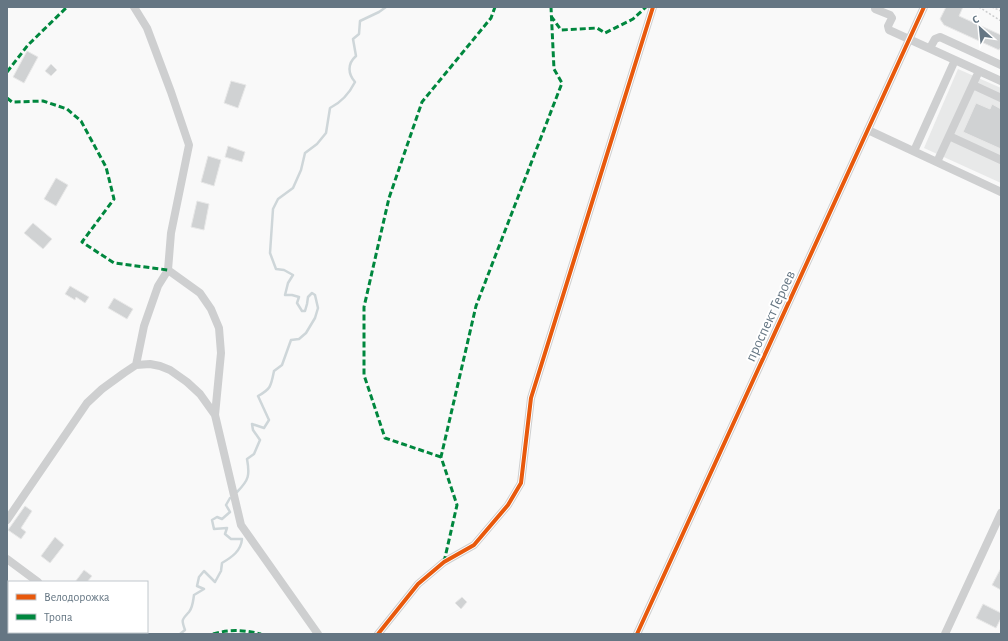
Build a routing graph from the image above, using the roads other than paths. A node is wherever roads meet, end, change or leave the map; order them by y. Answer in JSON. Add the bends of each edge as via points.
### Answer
{"nodes":[{"id":1,"x":134,"y":7,"type":"edge"},
{"id":2,"x":653,"y":7,"type":"edge"},
{"id":3,"x":875,"y":7,"type":"edge"},
{"id":4,"x":924,"y":7,"type":"edge"},
{"id":5,"x":910,"y":39,"type":"junction"},
{"id":6,"x":930,"y":48,"type":"junction"},
{"id":7,"x":955,"y":60,"type":"junction"},
{"id":8,"x":1001,"y":65,"type":"edge"},
{"id":9,"x":979,"y":71,"type":"junction"},
{"id":10,"x":1001,"y":81,"type":"edge"},
{"id":11,"x":973,"y":85,"type":"junction"},
{"id":12,"x":1001,"y":98,"type":"edge"},
{"id":13,"x":868,"y":130,"type":"junction"},
{"id":14,"x":949,"y":136,"type":"junction"},
{"id":15,"x":914,"y":151,"type":"junction"},
{"id":16,"x":1001,"y":160,"type":"edge"},
{"id":17,"x":937,"y":162,"type":"junction"},
{"id":18,"x":1001,"y":192,"type":"edge"},
{"id":19,"x":168,"y":270,"type":"junction"},
{"id":20,"x":136,"y":365,"type":"junction"},
{"id":21,"x":215,"y":415,"type":"junction"},
{"id":22,"x":1001,"y":513,"type":"edge"},
{"id":23,"x":7,"y":520,"type":"edge"},
{"id":24,"x":7,"y":559,"type":"edge"},
{"id":25,"x":37,"y":581,"type":"edge"},
{"id":26,"x":318,"y":634,"type":"edge"},
{"id":27,"x":378,"y":634,"type":"edge"},
{"id":28,"x":637,"y":634,"type":"edge"},
{"id":29,"x":945,"y":634,"type":"edge"}],
"edges":[{"from":1,"to":19,"type":"street","via":[[147,28],[189,145],[171,233]]},
{"from":2,"to":27,"type":"street","via":[[531,398],[521,483],[508,505],[474,545],[444,562],[418,584]]},
{"from":3,"to":5,"type":"street","via":[[892,18],[888,26],[890,30]]},
{"from":4,"to":5,"type":"street","name":"проспект Героев"},
{"from":5,"to":6,"type":"street"},
{"from":5,"to":13,"type":"street","name":"проспект Героев"},
{"from":6,"to":7,"type":"street"},
{"from":6,"to":8,"type":"street","via":[[935,39],[940,37]]},
{"from":7,"to":9,"type":"street"},
{"from":7,"to":15,"type":"street"},
{"from":9,"to":10,"type":"street"},
{"from":9,"to":11,"type":"street"},
{"from":11,"to":12,"type":"street"},
{"from":11,"to":14,"type":"street"},
{"from":13,"to":15,"type":"street"},
{"from":13,"to":28,"type":"street","name":"проспект Героев"},
{"from":14,"to":16,"type":"street"},
{"from":14,"to":17,"type":"street"},
{"from":15,"to":17,"type":"street"},
{"from":17,"to":18,"type":"street"},
{"from":19,"to":20,"type":"street","via":[[158,286],[144,326]]},
{"from":19,"to":21,"type":"street","via":[[200,293],[211,309],[219,328],[221,353]]},
{"from":20,"to":21,"type":"street","via":[[160,366],[176,374],[200,394]]},
{"from":20,"to":23,"type":"street","via":[[87,403]]},
{"from":21,"to":26,"type":"street","via":[[241,525]]},
{"from":22,"to":29,"type":"street"},
{"from":24,"to":25,"type":"street"}]}
